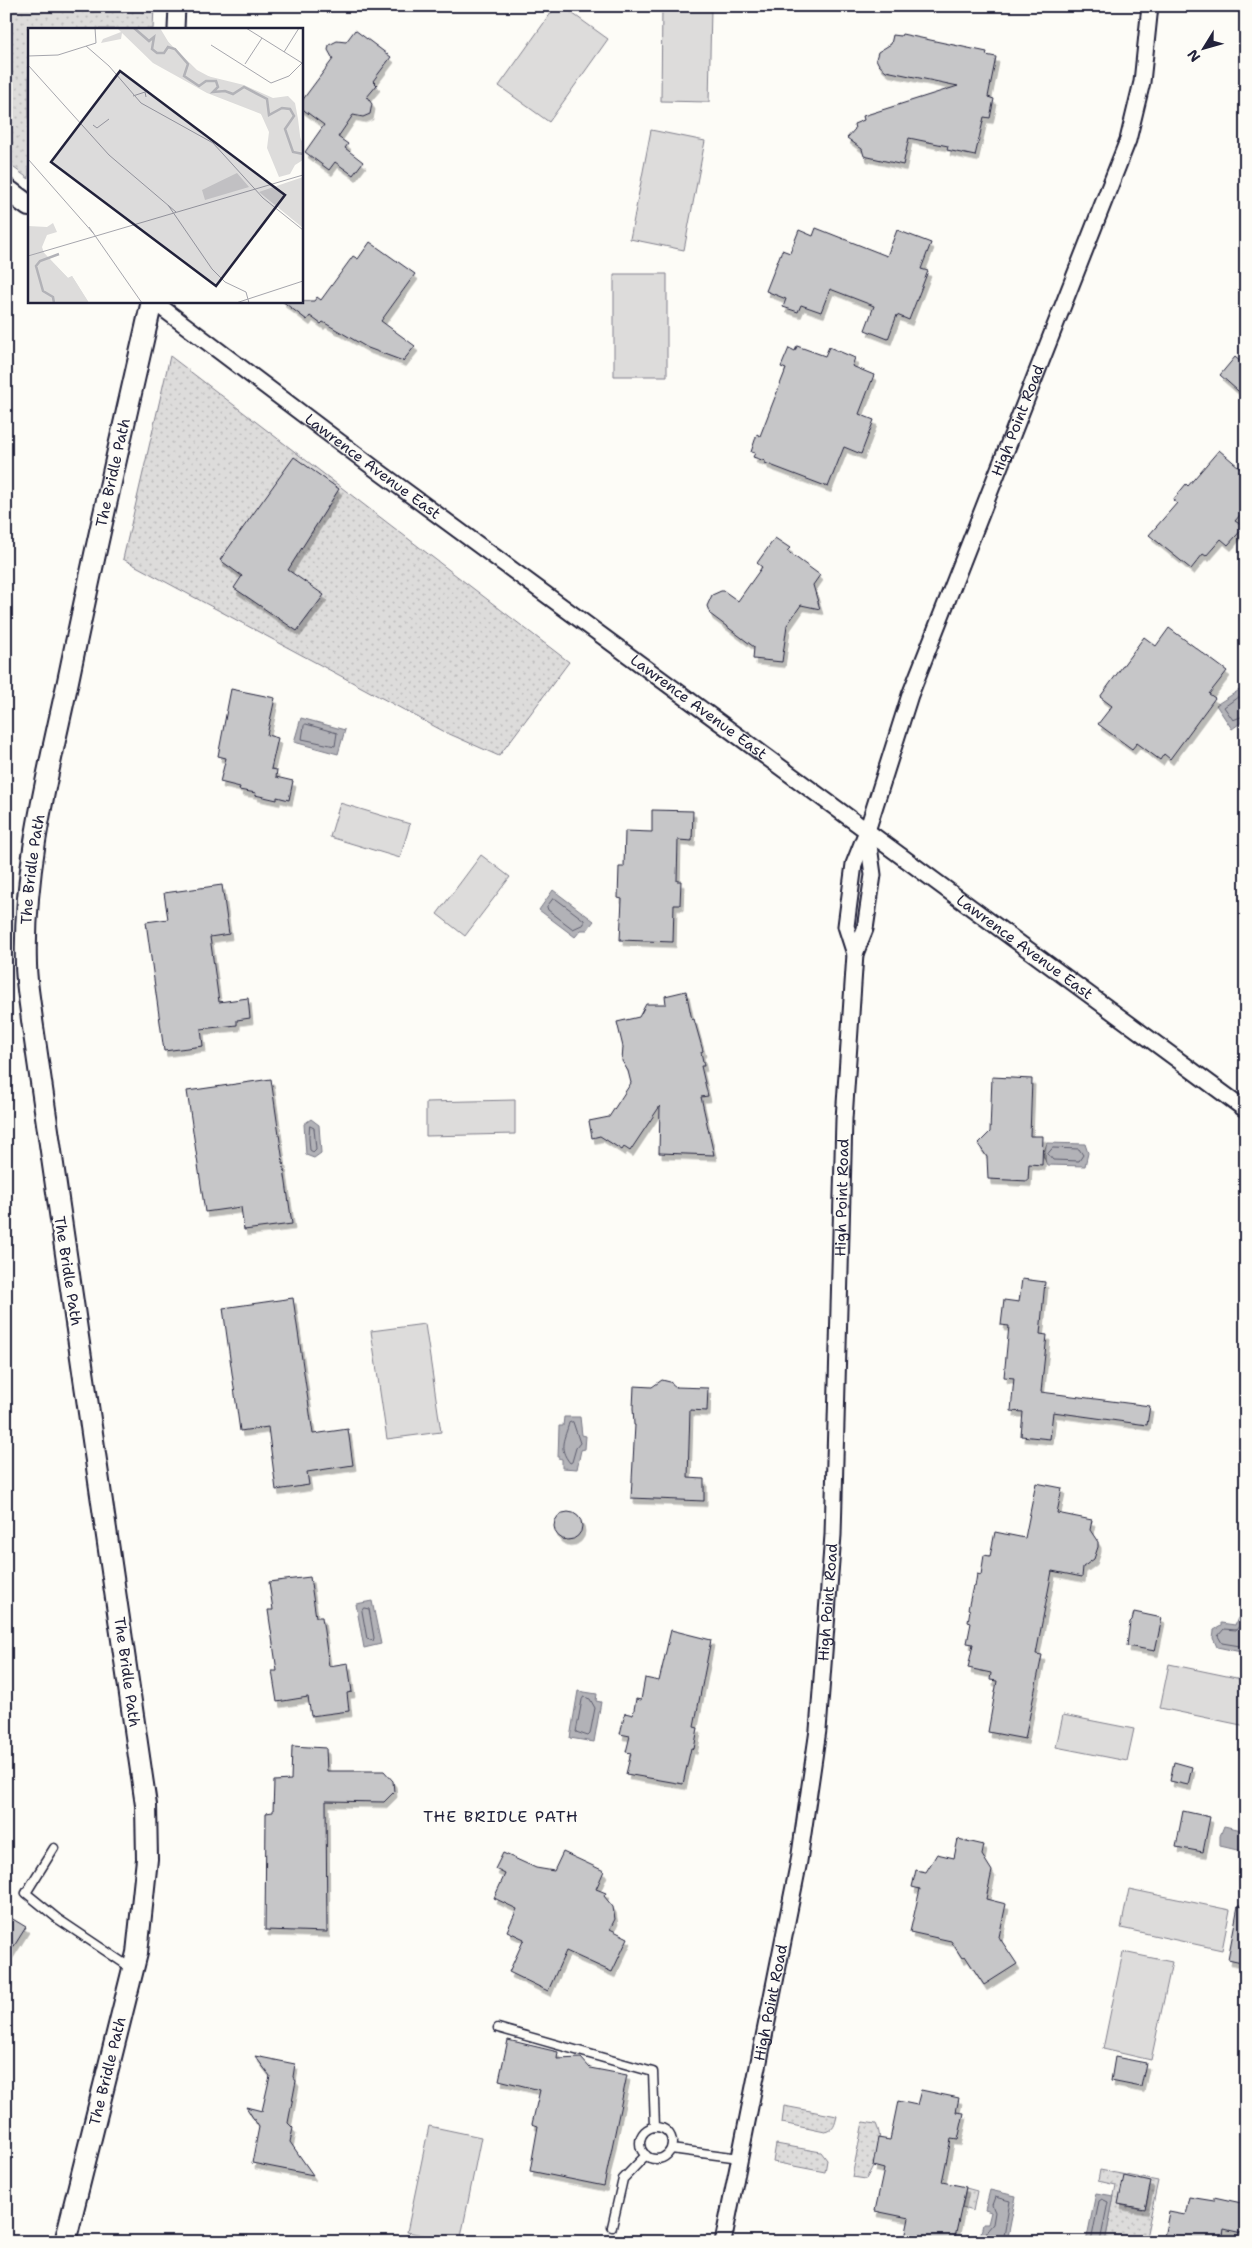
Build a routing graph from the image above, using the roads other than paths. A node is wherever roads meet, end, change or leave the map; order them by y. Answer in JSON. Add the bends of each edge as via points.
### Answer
{"nodes":[{"id":1,"x":177,"y":6,"type":"edge"},
{"id":2,"x":1150,"y":6,"type":"edge"},
{"id":3,"x":176,"y":28,"type":"edge"},
{"id":4,"x":6,"y":189,"type":"edge"},
{"id":5,"x":28,"y":205,"type":"edge"},
{"id":6,"x":153,"y":302,"type":"edge"},
{"id":7,"x":154,"y":302,"type":"edge"},
{"id":8,"x":867,"y":832,"type":"junction"},
{"id":9,"x":1246,"y":1110,"type":"edge"},
{"id":10,"x":54,"y":1848,"type":"dead end"},
{"id":11,"x":133,"y":1969,"type":"junction"},
{"id":12,"x":498,"y":2028,"type":"dead end"},
{"id":13,"x":655,"y":2127,"type":"junction"},
{"id":14,"x":671,"y":2149,"type":"junction"},
{"id":15,"x":646,"y":2155,"type":"junction"},
{"id":16,"x":740,"y":2158,"type":"junction"},
{"id":17,"x":612,"y":2227,"type":"dead end"},
{"id":18,"x":66,"y":2242,"type":"edge"},
{"id":19,"x":723,"y":2242,"type":"edge"}],
"edges":[{"from":1,"to":3,"type":"street"},
{"from":2,"to":8,"type":"street","name":"High Point Road","via":[[1142,82],[1128,140],[910,695]]},
{"from":4,"to":5,"type":"street"},
{"from":6,"to":11,"type":"street","name":"The Bridle Path","via":[[89,577],[35,837],[27,912],[26,964],[146,1805],[147,1859]]},
{"from":7,"to":8,"type":"street","name":"Lawrence Avenue East"},
{"from":8,"to":9,"type":"street","name":"Lawrence Avenue East"},
{"from":8,"to":16,"type":"street","name":"High Point Road","via":[[873,875],[866,929],[855,954],[844,1119],[833,1535],[818,1730],[799,1861]]},
{"from":10,"to":11,"type":"lane","via":[[26,1893],[58,1919]]},
{"from":11,"to":18,"type":"street","name":"The Bridle Path"},
{"from":12,"to":13,"type":"lane","via":[[653,2072]]},
{"from":13,"to":14,"type":"lane","via":[[669,2133]]},
{"from":13,"to":15,"type":"lane","via":[[642,2135],[640,2146]]},
{"from":14,"to":15,"type":"lane","via":[[660,2158]]},
{"from":14,"to":16,"type":"lane"},
{"from":15,"to":17,"type":"lane","via":[[624,2179]]},
{"from":16,"to":19,"type":"street","name":"High Point Road"}]}
